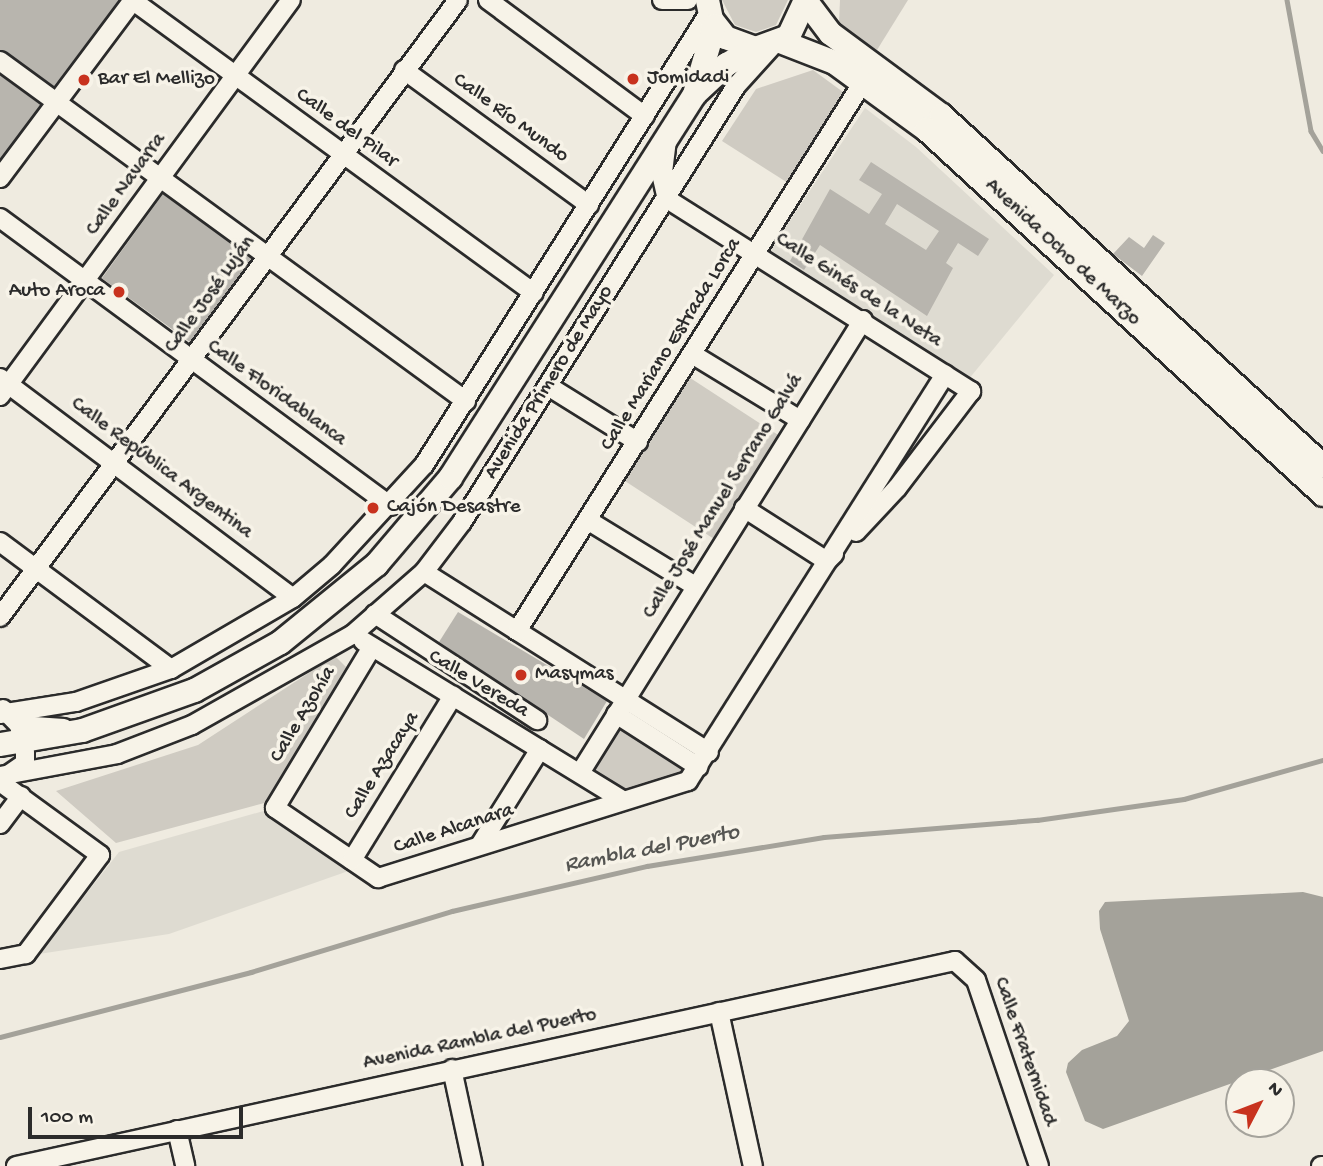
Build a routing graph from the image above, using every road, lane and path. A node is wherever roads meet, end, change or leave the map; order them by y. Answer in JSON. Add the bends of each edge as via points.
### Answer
{"nodes":[{"id":1,"x":132,"y":0,"type":"edge"},
{"id":2,"x":291,"y":0,"type":"edge"},
{"id":3,"x":458,"y":0,"type":"edge"},
{"id":4,"x":488,"y":0,"type":"edge"},
{"id":5,"x":662,"y":0,"type":"edge"},
{"id":6,"x":688,"y":0,"type":"edge"},
{"id":7,"x":805,"y":0,"type":"edge"},
{"id":8,"x":710,"y":13,"type":"edge"},
{"id":9,"x":769,"y":45,"type":"junction"},
{"id":10,"x":0,"y":61,"type":"edge"},
{"id":11,"x":404,"y":71,"type":"junction"},
{"id":12,"x":236,"y":76,"type":"junction"},
{"id":13,"x":863,"y":82,"type":"junction"},
{"id":14,"x":694,"y":94,"type":"junction"},
{"id":15,"x":56,"y":101,"type":"junction"},
{"id":16,"x":645,"y":116,"type":"junction"},
{"id":17,"x":667,"y":136,"type":"junction"},
{"id":18,"x":342,"y":154,"type":"junction"},
{"id":19,"x":0,"y":177,"type":"edge"},
{"id":20,"x":160,"y":178,"type":"junction"},
{"id":21,"x":667,"y":200,"type":"junction"},
{"id":22,"x":589,"y":205,"type":"junction"},
{"id":23,"x":0,"y":218,"type":"edge"},
{"id":24,"x":756,"y":251,"type":"junction"},
{"id":25,"x":267,"y":255,"type":"junction"},
{"id":26,"x":85,"y":281,"type":"junction"},
{"id":27,"x":534,"y":293,"type":"junction"},
{"id":28,"x":863,"y":320,"type":"junction"},
{"id":29,"x":1188,"y":345,"type":"junction"},
{"id":30,"x":692,"y":354,"type":"junction"},
{"id":31,"x":192,"y":360,"type":"junction"},
{"id":32,"x":945,"y":375,"type":"junction"},
{"id":33,"x":3,"y":386,"type":"edge"},
{"id":34,"x":548,"y":386,"type":"junction"},
{"id":35,"x":466,"y":401,"type":"junction"},
{"id":36,"x":800,"y":420,"type":"junction"},
{"id":37,"x":638,"y":442,"type":"junction"},
{"id":38,"x":1323,"y":451,"type":"edge"},
{"id":39,"x":116,"y":464,"type":"junction"},
{"id":40,"x":1323,"y":466,"type":"edge"},
{"id":41,"x":1323,"y":494,"type":"edge"},
{"id":42,"x":390,"y":506,"type":"junction"},
{"id":43,"x":744,"y":508,"type":"junction"},
{"id":44,"x":589,"y":521,"type":"junction"},
{"id":45,"x":0,"y":542,"type":"edge"},
{"id":46,"x":827,"y":561,"type":"junction"},
{"id":47,"x":36,"y":568,"type":"junction"},
{"id":48,"x":424,"y":572,"type":"junction"},
{"id":49,"x":695,"y":586,"type":"junction"},
{"id":50,"x":293,"y":598,"type":"junction"},
{"id":51,"x":375,"y":614,"type":"junction"},
{"id":52,"x":0,"y":617,"type":"edge"},
{"id":53,"x":517,"y":631,"type":"junction"},
{"id":54,"x":352,"y":635,"type":"junction"},
{"id":55,"x":372,"y":647,"type":"junction"},
{"id":56,"x":172,"y":669,"type":"junction"},
{"id":57,"x":453,"y":696,"type":"junction"},
{"id":58,"x":620,"y":706,"type":"junction"},
{"id":59,"x":537,"y":720,"type":"dead end"},
{"id":60,"x":12,"y":727,"type":"edge"},
{"id":61,"x":0,"y":744,"type":"edge"},
{"id":62,"x":540,"y":749,"type":"junction"},
{"id":63,"x":709,"y":752,"type":"junction"},
{"id":64,"x":699,"y":767,"type":"junction"},
{"id":65,"x":49,"y":768,"type":"junction"},
{"id":66,"x":580,"y":773,"type":"junction"},
{"id":67,"x":2,"y":778,"type":"edge"},
{"id":68,"x":21,"y":796,"type":"junction"},
{"id":69,"x":622,"y":800,"type":"junction"},
{"id":70,"x":275,"y":808,"type":"joint"},
{"id":71,"x":1,"y":821,"type":"edge"},
{"id":72,"x":480,"y":845,"type":"junction"},
{"id":73,"x":352,"y":860,"type":"junction"},
{"id":74,"x":0,"y":959,"type":"edge"},
{"id":75,"x":955,"y":961,"type":"joint"},
{"id":76,"x":719,"y":1012,"type":"junction"},
{"id":77,"x":452,"y":1069,"type":"junction"},
{"id":78,"x":177,"y":1130,"type":"junction"},
{"id":79,"x":16,"y":1166,"type":"edge"},
{"id":80,"x":185,"y":1166,"type":"edge"},
{"id":81,"x":473,"y":1166,"type":"edge"},
{"id":82,"x":753,"y":1166,"type":"edge"},
{"id":83,"x":1039,"y":1166,"type":"edge"}],
"edges":[{"from":1,"to":12,"type":"street","name":"Calle del Pilar"},
{"from":1,"to":15,"type":"street"},
{"from":2,"to":12,"type":"street","name":"Calle Navarra"},
{"from":3,"to":11,"type":"street","name":"Calle José Luján"},
{"from":4,"to":16,"type":"street"},
{"from":5,"to":6,"type":"street"},
{"from":7,"to":9,"type":"main road","via":[[795,28]]},
{"from":7,"to":29,"type":"main road","name":"Avenida Ocho de Marzo","via":[[830,33],[941,115]]},
{"from":8,"to":9,"type":"main road","name":"Avenida Ocho de Marzo","via":[[739,45]]},
{"from":8,"to":14,"type":"main road","name":"Avenida Primero de Mayo"},
{"from":8,"to":16,"type":"street","name":"Avenida Primero de Mayo"},
{"from":9,"to":13,"type":"main road","name":"Avenida Ocho de Marzo","via":[[823,56]]},
{"from":9,"to":14,"type":"main road","name":"Avenida Primero de Mayo","via":[[726,64]]},
{"from":9,"to":21,"type":"street","name":"Avenida Primero de Mayo","via":[[736,86]]},
{"from":10,"to":15,"type":"street"},
{"from":11,"to":18,"type":"street","name":"Calle José Luján"},
{"from":11,"to":22,"type":"street","name":"Calle Río Mundo"},
{"from":12,"to":18,"type":"street","name":"Calle del Pilar"},
{"from":12,"to":20,"type":"street","name":"Calle Navarra"},
{"from":13,"to":24,"type":"street","name":"Calle Mariano Estrada Lorca"},
{"from":13,"to":41,"type":"main road","name":"Avenida Ocho de Marzo","via":[[1003,197]]},
{"from":14,"to":17,"type":"main road","name":"Avenida Primero de Mayo"},
{"from":15,"to":19,"type":"street"},
{"from":15,"to":20,"type":"street"},
{"from":16,"to":22,"type":"street","name":"Avenida Primero de Mayo"},
{"from":17,"to":21,"type":"street","via":[[663,178]]},
{"from":17,"to":60,"type":"main road","name":"Avenida Primero de Mayo","via":[[450,477],[384,556],[306,624],[252,660],[162,704],[82,730]]},
{"from":18,"to":25,"type":"street","name":"Calle José Luján"},
{"from":18,"to":27,"type":"street","name":"Calle del Pilar"},
{"from":20,"to":25,"type":"street"},
{"from":20,"to":26,"type":"street","name":"Calle Navarra"},
{"from":21,"to":24,"type":"street","name":"Calle Ginés de la Neta"},
{"from":21,"to":34,"type":"street","name":"Avenida Primero de Mayo"},
{"from":22,"to":27,"type":"street","name":"Avenida Primero de Mayo"},
{"from":23,"to":26,"type":"street","name":"Calle Floridablanca"},
{"from":24,"to":28,"type":"street","name":"Calle Ginés de la Neta"},
{"from":24,"to":30,"type":"street","name":"Calle Mariano Estrada Lorca"},
{"from":25,"to":31,"type":"street","name":"Calle José Luján"},
{"from":25,"to":35,"type":"street"},
{"from":26,"to":31,"type":"street","name":"Calle Floridablanca"},
{"from":26,"to":33,"type":"street","name":"Calle Navarra"},
{"from":27,"to":35,"type":"street","name":"Avenida Primero de Mayo"},
{"from":28,"to":32,"type":"street","name":"Calle Ginés de la Neta"},
{"from":28,"to":36,"type":"street","name":"Calle José Manuel Serrano Galvá"},
{"from":29,"to":38,"type":"street"},
{"from":29,"to":40,"type":"main road","name":"Avenida Ocho de Marzo"},
{"from":30,"to":36,"type":"street"},
{"from":30,"to":37,"type":"street","name":"Calle Mariano Estrada Lorca"},
{"from":31,"to":39,"type":"street","name":"Calle José Luján"},
{"from":31,"to":42,"type":"street","name":"Calle Floridablanca"},
{"from":32,"to":46,"type":"street"},
{"from":32,"to":46,"type":"street","name":"Calle Ginés de la Neta","via":[[971,391],[897,488]]},
{"from":33,"to":39,"type":"street","name":"Calle República Argentina"},
{"from":34,"to":37,"type":"street"},
{"from":34,"to":48,"type":"street","name":"Avenida Primero de Mayo"},
{"from":35,"to":42,"type":"street","name":"Avenida Primero de Mayo"},
{"from":36,"to":43,"type":"street","name":"Calle José Manuel Serrano Galvá"},
{"from":37,"to":44,"type":"street","name":"Calle Mariano Estrada Lorca"},
{"from":39,"to":47,"type":"street","name":"Calle José Luján"},
{"from":39,"to":50,"type":"street","name":"Calle República Argentina"},
{"from":42,"to":50,"type":"street","name":"Avenida Primero de Mayo"},
{"from":43,"to":46,"type":"street"},
{"from":43,"to":49,"type":"street","name":"Calle José Manuel Serrano Galvá"},
{"from":44,"to":49,"type":"street"},
{"from":44,"to":53,"type":"street","name":"Calle Mariano Estrada Lorca"},
{"from":45,"to":47,"type":"street"},
{"from":46,"to":63,"type":"street"},
{"from":47,"to":52,"type":"street","name":"Calle José Luján"},
{"from":47,"to":56,"type":"street"},
{"from":48,"to":51,"type":"street","name":"Avenida Primero de Mayo"},
{"from":48,"to":53,"type":"street"},
{"from":49,"to":58,"type":"street","name":"Calle José Manuel Serrano Galvá"},
{"from":50,"to":56,"type":"street","name":"Avenida Primero de Mayo"},
{"from":51,"to":54,"type":"street","name":"Avenida Primero de Mayo"},
{"from":51,"to":59,"type":"street"},
{"from":53,"to":58,"type":"street"},
{"from":54,"to":55,"type":"street","name":"Calle Vereda"},
{"from":54,"to":65,"type":"street","name":"Avenida Primero de Mayo","via":[[192,725],[117,754]]},
{"from":55,"to":57,"type":"street","name":"Calle Vereda"},
{"from":55,"to":70,"type":"street","name":"Calle Azohía"},
{"from":56,"to":60,"type":"street","name":"Avenida Primero de Mayo"},
{"from":57,"to":62,"type":"street","name":"Calle Vereda"},
{"from":57,"to":73,"type":"street","name":"Calle Azacaya"},
{"from":58,"to":63,"type":"street"},
{"from":58,"to":64,"type":"street"},
{"from":58,"to":66,"type":"street","name":"Calle José Manuel Serrano Galvá"},
{"from":60,"to":61,"type":"main road","name":"Avenida Primero de Mayo"},
{"from":60,"to":65,"type":"street","name":"Avenida Primero de Mayo"},
{"from":60,"to":67,"type":"street","name":"Avenida Primero de Mayo"},
{"from":62,"to":66,"type":"street","name":"Calle Vereda"},
{"from":62,"to":72,"type":"street"},
{"from":63,"to":64,"type":"street"},
{"from":64,"to":69,"type":"street","name":"Calle Alcanara","via":[[688,781]]},
{"from":65,"to":67,"type":"street","name":"Avenida Primero de Mayo"},
{"from":66,"to":69,"type":"street","name":"Calle Vereda"},
{"from":67,"to":68,"type":"street"},
{"from":68,"to":71,"type":"street"},
{"from":68,"to":74,"type":"street","via":[[100,855],[26,954]]},
{"from":69,"to":72,"type":"street","name":"Calle Alcanara"},
{"from":70,"to":73,"type":"street","name":"Calle Alcanara"},
{"from":72,"to":73,"type":"street","name":"Calle Alcanara","via":[[378,878]]},
{"from":75,"to":76,"type":"street","name":"Avenida Rambla del Puerto"},
{"from":75,"to":83,"type":"street","name":"Calle Fraternidad","via":[[976,980]]},
{"from":76,"to":77,"type":"street","name":"Avenida Rambla del Puerto"},
{"from":76,"to":82,"type":"street"},
{"from":77,"to":78,"type":"street","name":"Avenida Rambla del Puerto"},
{"from":77,"to":81,"type":"street"},
{"from":78,"to":79,"type":"street","name":"Avenida Rambla del Puerto"},
{"from":78,"to":80,"type":"street"}]}
